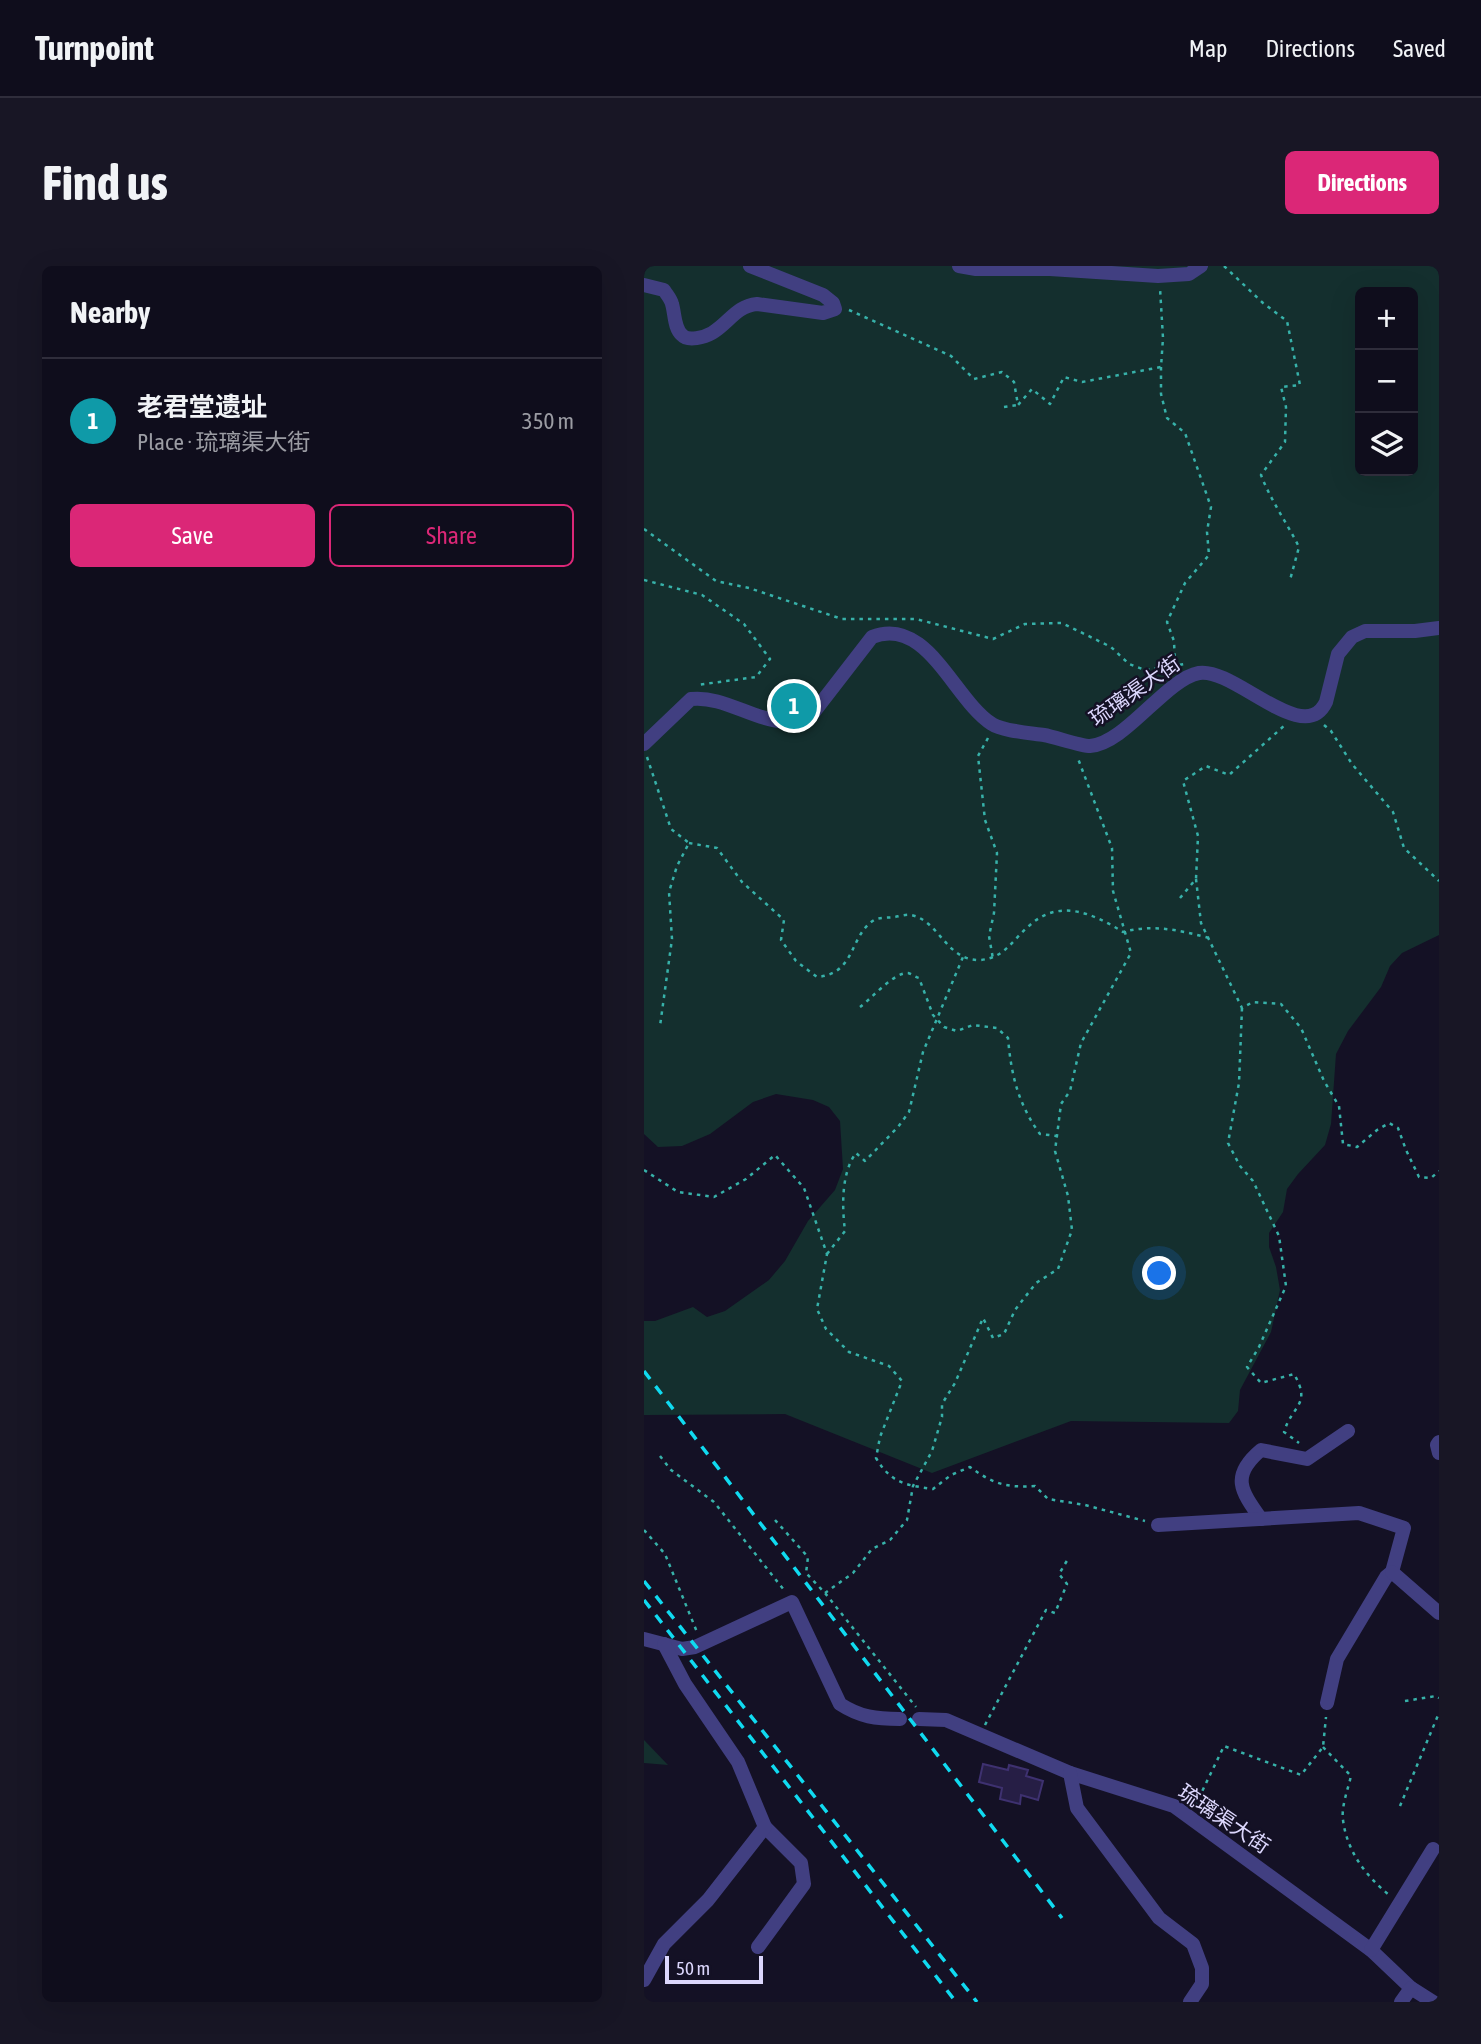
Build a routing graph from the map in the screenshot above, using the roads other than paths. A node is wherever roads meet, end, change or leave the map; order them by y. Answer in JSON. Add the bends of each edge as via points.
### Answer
{"nodes":[{"id":1,"x":750,"y":266,"type":"edge"},
{"id":2,"x":960,"y":266,"type":"edge"},
{"id":3,"x":1201,"y":266,"type":"edge"},
{"id":4,"x":644,"y":285,"type":"edge"},
{"id":5,"x":1439,"y":628,"type":"edge"},
{"id":6,"x":644,"y":746,"type":"edge"},
{"id":7,"x":1348,"y":1431,"type":"dead end"},
{"id":8,"x":1439,"y":1442,"type":"edge"},
{"id":9,"x":1439,"y":1452,"type":"edge"},
{"id":10,"x":1261,"y":1519,"type":"junction"},
{"id":11,"x":1158,"y":1525,"type":"road end"},
{"id":12,"x":1392,"y":1572,"type":"junction"},
{"id":13,"x":1439,"y":1613,"type":"edge"},
{"id":14,"x":644,"y":1639,"type":"edge"},
{"id":15,"x":664,"y":1644,"type":"junction"},
{"id":16,"x":1327,"y":1703,"type":"road end"},
{"id":17,"x":900,"y":1719,"type":"dead end"},
{"id":18,"x":922,"y":1719,"type":"road end"},
{"id":19,"x":1070,"y":1773,"type":"junction"},
{"id":20,"x":765,"y":1826,"type":"junction"},
{"id":21,"x":1433,"y":1849,"type":"dead end"},
{"id":22,"x":758,"y":1947,"type":"dead end"},
{"id":23,"x":1371,"y":1950,"type":"junction"},
{"id":24,"x":644,"y":1979,"type":"edge"},
{"id":25,"x":1411,"y":1988,"type":"junction"},
{"id":26,"x":1190,"y":2002,"type":"edge"},
{"id":27,"x":1401,"y":2002,"type":"edge"},
{"id":28,"x":1433,"y":2002,"type":"edge"}],
"edges":[{"from":1,"to":4,"type":"street","via":[[823,295],[835,309],[823,313],[747,305],[712,333],[690,339],[682,337],[676,327],[672,302],[664,290]]},
{"from":2,"to":3,"type":"street","via":[[1158,276],[1189,274]]},
{"from":5,"to":6,"type":"street","name":"琉璃渠大街","via":[[1366,631],[1352,637],[1338,654],[1326,702],[1314,715],[1295,715],[1224,677],[1198,673],[1111,739],[1090,746],[993,725],[914,641],[897,633],[882,633],[872,637],[805,718],[780,723],[723,703],[691,699]]},
{"from":7,"to":10,"type":"street","via":[[1307,1460],[1262,1450],[1245,1466],[1242,1492]]},
{"from":8,"to":9,"type":"street"},
{"from":10,"to":11,"type":"street"},
{"from":10,"to":12,"type":"street","via":[[1359,1513],[1404,1528]]},
{"from":12,"to":13,"type":"street"},
{"from":12,"to":16,"type":"street","via":[[1337,1659]]},
{"from":14,"to":15,"type":"street"},
{"from":15,"to":17,"type":"street","via":[[682,1649],[704,1643],[792,1602],[840,1704],[856,1715]]},
{"from":15,"to":20,"type":"street","via":[[738,1762]]},
{"from":18,"to":19,"type":"street","name":"琉璃渠大街","via":[[946,1720]]},
{"from":19,"to":23,"type":"street","name":"琉璃渠大街","via":[[1174,1806]]},
{"from":19,"to":26,"type":"street","via":[[1077,1808],[1159,1918],[1193,1944],[1202,1968],[1202,1984]]},
{"from":20,"to":22,"type":"street","via":[[801,1863],[804,1884]]},
{"from":20,"to":24,"type":"street","via":[[708,1900],[664,1944]]},
{"from":21,"to":23,"type":"street"},
{"from":23,"to":25,"type":"street","name":"琉璃渠大街"},
{"from":25,"to":27,"type":"street"},
{"from":25,"to":28,"type":"street","name":"琉璃渠大街"}]}
